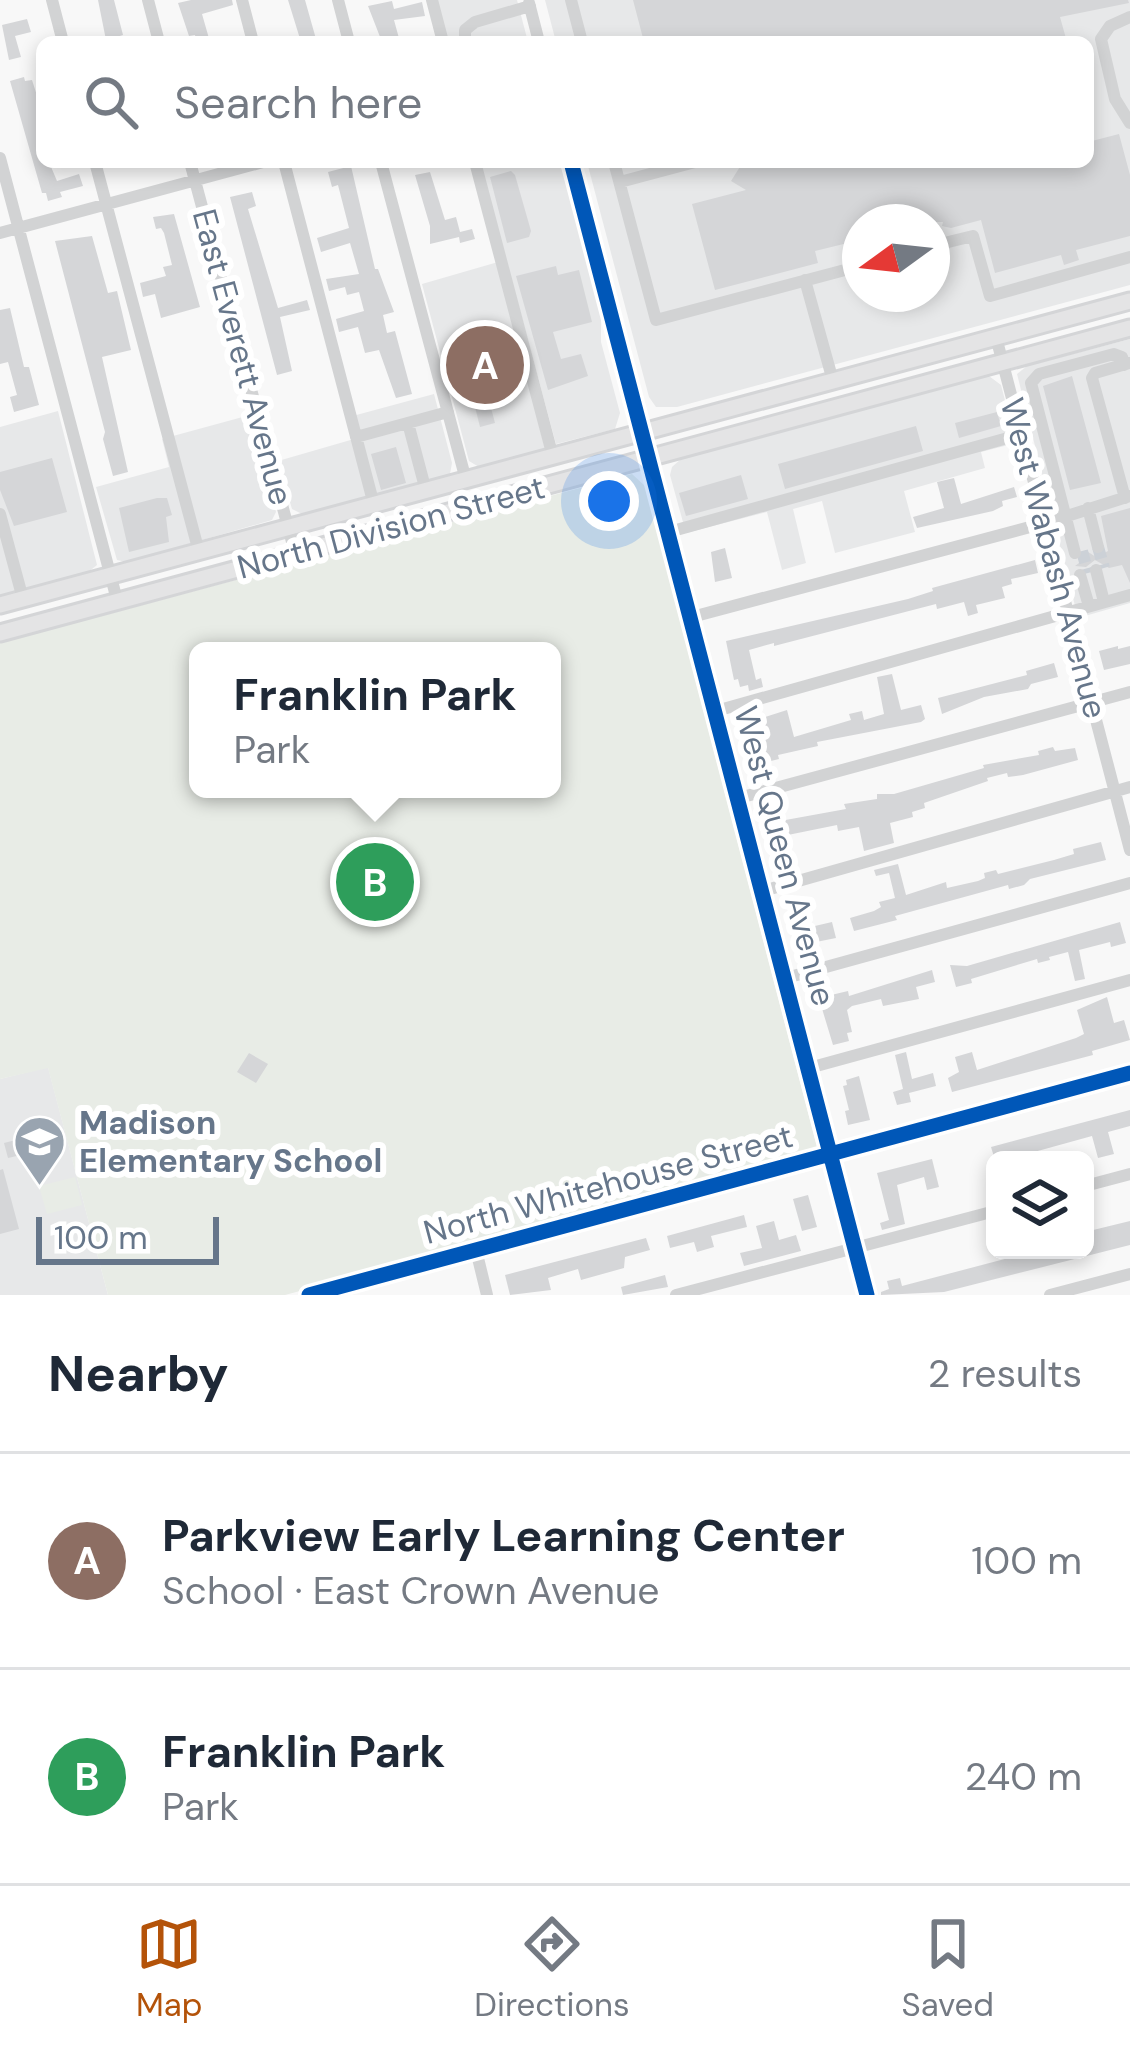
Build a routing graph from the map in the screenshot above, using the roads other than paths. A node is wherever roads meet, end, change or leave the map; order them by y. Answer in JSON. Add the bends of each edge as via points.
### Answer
{"nodes":[{"id":1,"x":52,"y":0,"type":"edge"},
{"id":2,"x":148,"y":0,"type":"edge"},
{"id":3,"x":242,"y":0,"type":"edge"},
{"id":4,"x":338,"y":0,"type":"edge"},
{"id":5,"x":432,"y":0,"type":"edge"},
{"id":6,"x":571,"y":0,"type":"edge"},
{"id":7,"x":529,"y":3,"type":"edge"},
{"id":8,"x":1130,"y":17,"type":"edge"},
{"id":9,"x":62,"y":36,"type":"edge"},
{"id":10,"x":157,"y":36,"type":"edge"},
{"id":11,"x":251,"y":36,"type":"edge"},
{"id":12,"x":347,"y":36,"type":"edge"},
{"id":13,"x":441,"y":36,"type":"edge"},
{"id":14,"x":465,"y":36,"type":"edge"},
{"id":15,"x":537,"y":36,"type":"edge"},
{"id":16,"x":580,"y":36,"type":"edge"},
{"id":17,"x":1130,"y":123,"type":"edge"},
{"id":18,"x":0,"y":158,"type":"edge"},
{"id":19,"x":97,"y":168,"type":"edge"},
{"id":20,"x":192,"y":168,"type":"edge"},
{"id":21,"x":240,"y":168,"type":"edge"},
{"id":22,"x":286,"y":168,"type":"edge"},
{"id":23,"x":383,"y":168,"type":"edge"},
{"id":24,"x":477,"y":168,"type":"edge"},
{"id":25,"x":573,"y":168,"type":"edge"},
{"id":26,"x":616,"y":168,"type":"edge"},
{"id":27,"x":672,"y":168,"type":"edge"},
{"id":28,"x":195,"y":180,"type":"junction"},
{"id":29,"x":620,"y":182,"type":"junction"},
{"id":30,"x":106,"y":204,"type":"junction"},
{"id":31,"x":18,"y":228,"type":"junction"},
{"id":32,"x":0,"y":233,"type":"edge"},
{"id":33,"x":950,"y":242,"type":"edge"},
{"id":34,"x":1130,"y":257,"type":"edge"},
{"id":35,"x":842,"y":271,"type":"edge"},
{"id":36,"x":805,"y":280,"type":"junction"},
{"id":37,"x":1130,"y":301,"type":"edge"},
{"id":38,"x":1130,"y":328,"type":"edge"},
{"id":39,"x":996,"y":337,"type":"junction"},
{"id":40,"x":1003,"y":363,"type":"junction"},
{"id":41,"x":1127,"y":364,"type":"edge"},
{"id":42,"x":833,"y":381,"type":"junction"},
{"id":43,"x":448,"y":412,"type":"junction"},
{"id":44,"x":407,"y":423,"type":"junction"},
{"id":45,"x":643,"y":432,"type":"junction"},
{"id":46,"x":1022,"y":434,"type":"junction"},
{"id":47,"x":356,"y":437,"type":"junction"},
{"id":48,"x":553,"y":457,"type":"junction"},
{"id":49,"x":650,"y":457,"type":"junction"},
{"id":50,"x":466,"y":480,"type":"junction"},
{"id":51,"x":426,"y":491,"type":"junction"},
{"id":52,"x":1127,"y":497,"type":"edge"},
{"id":53,"x":374,"y":505,"type":"junction"},
{"id":54,"x":1077,"y":512,"type":"junction"},
{"id":55,"x":0,"y":514,"type":"edge"},
{"id":56,"x":1045,"y":523,"type":"junction"},
{"id":57,"x":289,"y":528,"type":"junction"},
{"id":58,"x":669,"y":532,"type":"junction"},
{"id":59,"x":199,"y":552,"type":"junction"},
{"id":60,"x":295,"y":553,"type":"junction"},
{"id":61,"x":111,"y":576,"type":"junction"},
{"id":62,"x":1130,"y":595,"type":"edge"},
{"id":63,"x":23,"y":599,"type":"junction"},
{"id":64,"x":116,"y":600,"type":"junction"},
{"id":65,"x":1100,"y":603,"type":"junction"},
{"id":66,"x":0,"y":605,"type":"edge"},
{"id":67,"x":1068,"y":612,"type":"junction"},
{"id":68,"x":692,"y":617,"type":"junction"},
{"id":69,"x":0,"y":632,"type":"edge"},
{"id":70,"x":1130,"y":692,"type":"edge"},
{"id":71,"x":1092,"y":703,"type":"junction"},
{"id":72,"x":716,"y":711,"type":"junction"},
{"id":73,"x":1130,"y":787,"type":"edge"},
{"id":74,"x":1115,"y":791,"type":"junction"},
{"id":75,"x":739,"y":798,"type":"junction"},
{"id":76,"x":1130,"y":850,"type":"edge"},
{"id":77,"x":1130,"y":884,"type":"edge"},
{"id":78,"x":764,"y":891,"type":"junction"},
{"id":79,"x":786,"y":978,"type":"junction"},
{"id":80,"x":1130,"y":980,"type":"edge"},
{"id":81,"x":809,"y":1068,"type":"junction"},
{"id":82,"x":1130,"y":1073,"type":"edge"},
{"id":83,"x":830,"y":1155,"type":"junction"},
{"id":84,"x":1130,"y":1174,"type":"edge"},
{"id":85,"x":1094,"y":1184,"type":"edge"},
{"id":86,"x":986,"y":1212,"type":"edge"},
{"id":87,"x":855,"y":1248,"type":"junction"},
{"id":88,"x":476,"y":1250,"type":"junction"},
{"id":89,"x":1130,"y":1274,"type":"edge"},
{"id":90,"x":309,"y":1295,"type":"edge"},
{"id":91,"x":487,"y":1295,"type":"edge"},
{"id":92,"x":676,"y":1295,"type":"edge"},
{"id":93,"x":867,"y":1295,"type":"edge"},
{"id":94,"x":1050,"y":1295,"type":"edge"}],
"edges":[{"from":1,"to":9,"type":"street"},
{"from":2,"to":10,"type":"street"},
{"from":3,"to":11,"type":"street"},
{"from":4,"to":12,"type":"street"},
{"from":5,"to":13,"type":"street"},
{"from":6,"to":16,"type":"street"},
{"from":7,"to":14,"type":"street","via":[[475,22]]},
{"from":7,"to":15,"type":"street"},
{"from":8,"to":17,"type":"street","via":[[1101,39],[1115,98]]},
{"from":18,"to":31,"type":"street"},
{"from":19,"to":30,"type":"street"},
{"from":20,"to":28,"type":"street","name":"East Everett Avenue"},
{"from":21,"to":28,"type":"street"},
{"from":22,"to":47,"type":"street"},
{"from":23,"to":43,"type":"street"},
{"from":24,"to":48,"type":"street"},
{"from":25,"to":45,"type":"street","name":"West Queen Avenue"},
{"from":26,"to":29,"type":"street"},
{"from":27,"to":29,"type":"street"},
{"from":28,"to":30,"type":"street"},
{"from":28,"to":57,"type":"street","name":"East Everett Avenue"},
{"from":29,"to":36,"type":"street","via":[[656,320]]},
{"from":30,"to":31,"type":"street"},
{"from":30,"to":59,"type":"street"},
{"from":31,"to":32,"type":"street"},
{"from":31,"to":61,"type":"street"},
{"from":33,"to":34,"type":"street","via":[[973,236],[990,296]]},
{"from":35,"to":36,"type":"street"},
{"from":36,"to":42,"type":"street"},
{"from":37,"to":39,"type":"main road","name":"North Division Street"},
{"from":38,"to":40,"type":"main road","name":"North Division Street"},
{"from":39,"to":40,"type":"street","name":"West Wabash Avenue"},
{"from":39,"to":42,"type":"main road","name":"North Division Street"},
{"from":40,"to":46,"type":"street","name":"West Wabash Avenue"},
{"from":40,"to":49,"type":"main road","name":"North Division Street"},
{"from":41,"to":52,"type":"street","via":[[1092,377]]},
{"from":41,"to":54,"type":"street","via":[[1114,354],[1030,383]]},
{"from":42,"to":45,"type":"main road","name":"North Division Street"},
{"from":43,"to":44,"type":"street"},
{"from":43,"to":50,"type":"street"},
{"from":44,"to":47,"type":"street"},
{"from":44,"to":51,"type":"street"},
{"from":45,"to":48,"type":"main road","name":"North Division Street"},
{"from":45,"to":49,"type":"street","name":"West Queen Avenue"},
{"from":46,"to":56,"type":"street","name":"West Wabash Avenue"},
{"from":46,"to":58,"type":"street"},
{"from":47,"to":53,"type":"street"},
{"from":48,"to":50,"type":"main road","name":"North Division Street"},
{"from":49,"to":58,"type":"street","name":"West Queen Avenue"},
{"from":49,"to":60,"type":"main road","name":"North Division Street"},
{"from":50,"to":51,"type":"main road","name":"North Division Street"},
{"from":51,"to":53,"type":"main road","name":"North Division Street"},
{"from":52,"to":54,"type":"street"},
{"from":53,"to":57,"type":"main road","name":"North Division Street"},
{"from":54,"to":54,"type":"street","via":[[1087,550]]},
{"from":54,"to":56,"type":"street"},
{"from":55,"to":63,"type":"street"},
{"from":56,"to":67,"type":"street","name":"West Wabash Avenue"},
{"from":56,"to":68,"type":"street"},
{"from":57,"to":59,"type":"main road","name":"North Division Street"},
{"from":57,"to":60,"type":"street","name":"East Everett Avenue"},
{"from":58,"to":68,"type":"street","name":"West Queen Avenue"},
{"from":59,"to":61,"type":"main road","name":"North Division Street"},
{"from":60,"to":64,"type":"main road","name":"North Division Street"},
{"from":61,"to":63,"type":"main road","name":"North Division Street"},
{"from":61,"to":64,"type":"street"},
{"from":62,"to":65,"type":"street"},
{"from":63,"to":66,"type":"main road","name":"North Division Street"},
{"from":64,"to":69,"type":"main road","name":"North Division Street"},
{"from":65,"to":65,"type":"street","via":[[1092,572]]},
{"from":65,"to":67,"type":"street"},
{"from":67,"to":71,"type":"street","name":"West Wabash Avenue"},
{"from":67,"to":72,"type":"street"},
{"from":68,"to":72,"type":"street","name":"West Queen Avenue"},
{"from":70,"to":71,"type":"street"},
{"from":71,"to":74,"type":"street","name":"West Wabash Avenue"},
{"from":71,"to":75,"type":"street"},
{"from":72,"to":75,"type":"street","name":"West Queen Avenue"},
{"from":73,"to":74,"type":"street"},
{"from":74,"to":76,"type":"street","name":"West Wabash Avenue"},
{"from":74,"to":78,"type":"street"},
{"from":75,"to":78,"type":"street","name":"West Queen Avenue"},
{"from":77,"to":79,"type":"street"},
{"from":78,"to":79,"type":"street","name":"West Queen Avenue"},
{"from":79,"to":81,"type":"street","name":"West Queen Avenue"},
{"from":80,"to":81,"type":"street"},
{"from":81,"to":83,"type":"street","name":"West Queen Avenue"},
{"from":82,"to":83,"type":"street","name":"North Whitehouse Street"},
{"from":83,"to":87,"type":"street","name":"West Queen Avenue"},
{"from":83,"to":88,"type":"street","name":"North Whitehouse Street"},
{"from":84,"to":85,"type":"street"},
{"from":86,"to":87,"type":"street"},
{"from":87,"to":92,"type":"street"},
{"from":87,"to":93,"type":"street","name":"West Queen Avenue"},
{"from":88,"to":90,"type":"street","name":"North Whitehouse Street"},
{"from":88,"to":91,"type":"street"},
{"from":89,"to":94,"type":"street"}]}
